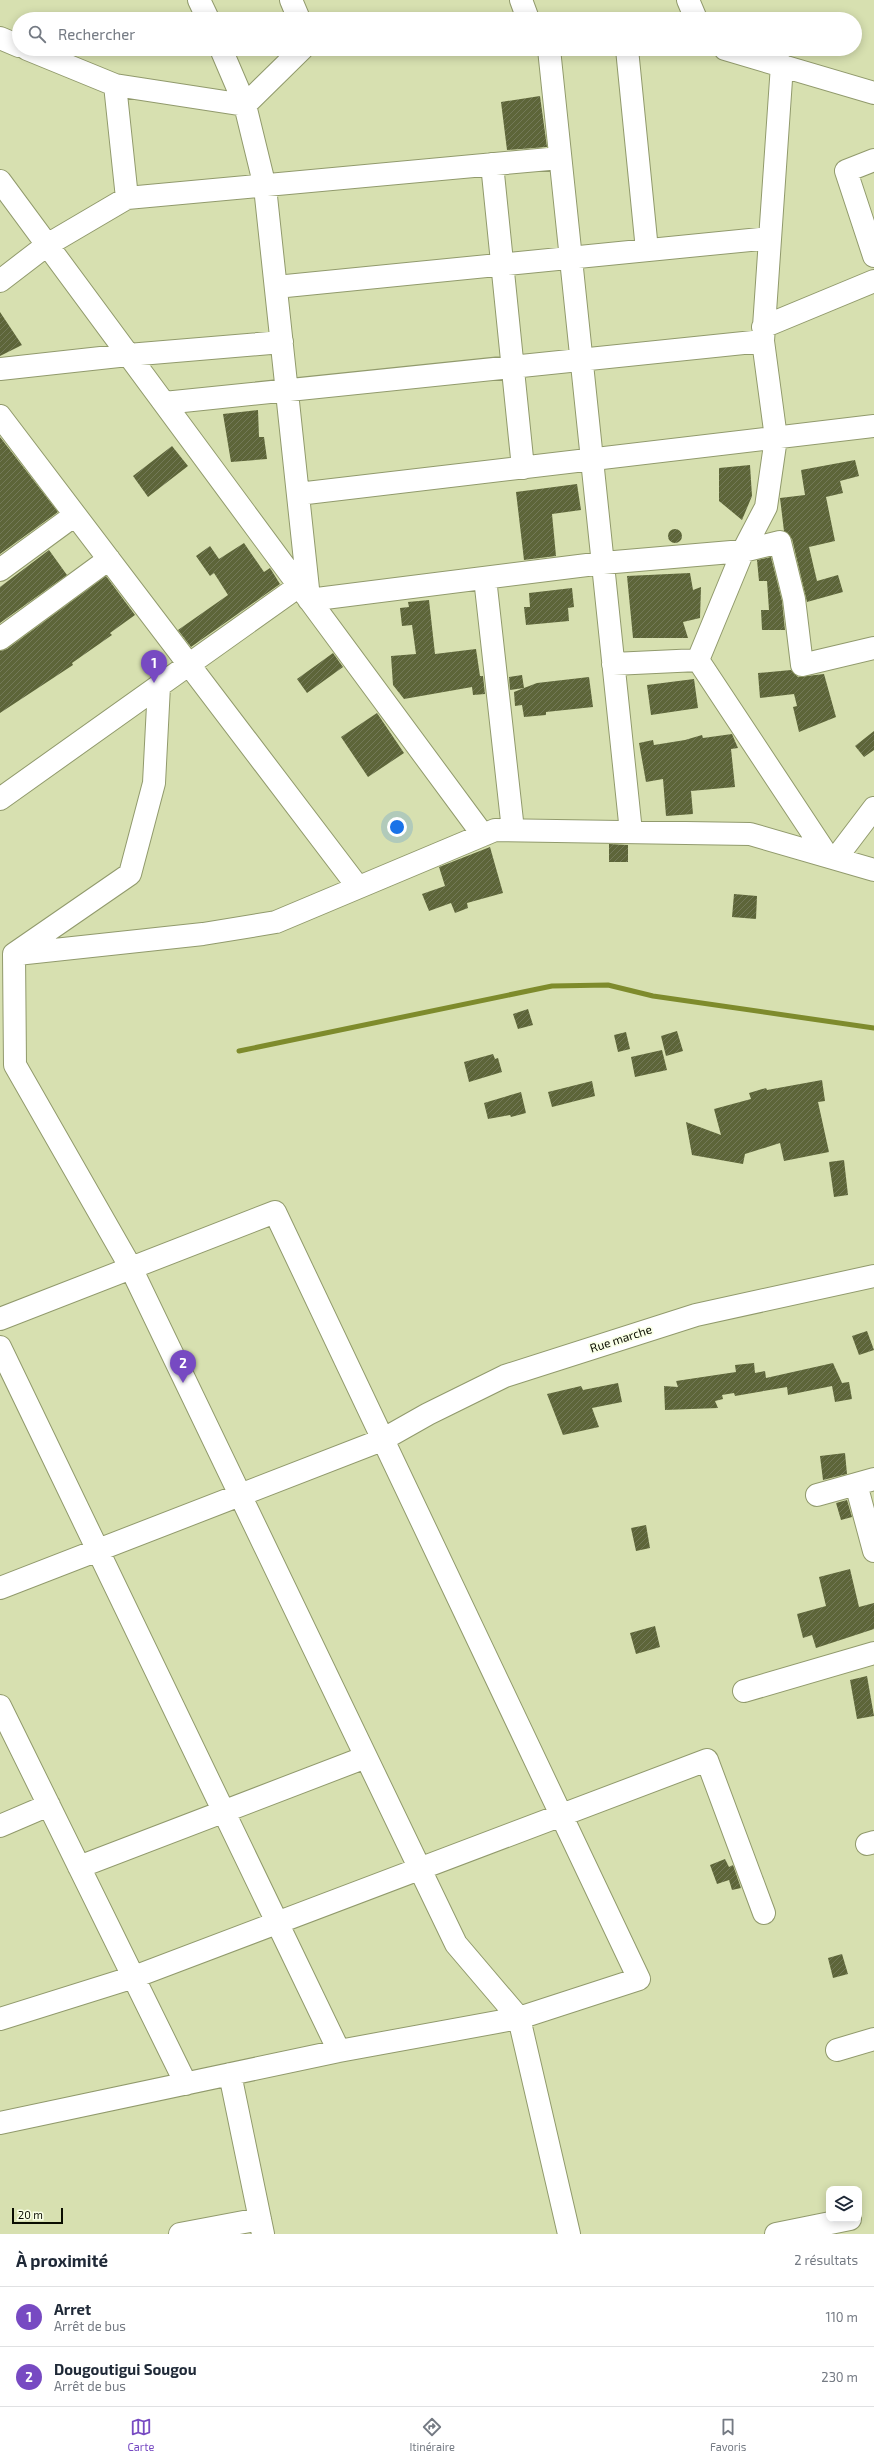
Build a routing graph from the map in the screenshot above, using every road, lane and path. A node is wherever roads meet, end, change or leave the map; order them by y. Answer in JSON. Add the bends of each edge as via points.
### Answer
{"nodes":[{"id":1,"x":199,"y":0,"type":"edge"},
{"id":2,"x":291,"y":0,"type":"edge"},
{"id":3,"x":520,"y":0,"type":"edge"},
{"id":4,"x":688,"y":0,"type":"edge"},
{"id":5,"x":205,"y":12,"type":"edge"},
{"id":6,"x":296,"y":12,"type":"edge"},
{"id":7,"x":525,"y":12,"type":"edge"},
{"id":8,"x":693,"y":12,"type":"edge"},
{"id":9,"x":0,"y":38,"type":"edge"},
{"id":10,"x":12,"y":43,"type":"edge"},
{"id":11,"x":44,"y":56,"type":"edge"},
{"id":12,"x":224,"y":56,"type":"edge"},
{"id":13,"x":295,"y":56,"type":"edge"},
{"id":14,"x":550,"y":56,"type":"edge"},
{"id":15,"x":628,"y":56,"type":"edge"},
{"id":16,"x":750,"y":56,"type":"edge"},
{"id":17,"x":782,"y":65,"type":"junction"},
{"id":18,"x":115,"y":85,"type":"junction"},
{"id":19,"x":874,"y":93,"type":"edge"},
{"id":20,"x":245,"y":105,"type":"junction"},
{"id":21,"x":560,"y":158,"type":"junction"},
{"id":22,"x":874,"y":160,"type":"edge"},
{"id":23,"x":492,"y":164,"type":"junction"},
{"id":24,"x":0,"y":181,"type":"edge"},
{"id":25,"x":265,"y":187,"type":"junction"},
{"id":26,"x":127,"y":198,"type":"junction"},
{"id":27,"x":770,"y":238,"type":"junction"},
{"id":28,"x":47,"y":245,"type":"junction"},
{"id":29,"x":647,"y":250,"type":"junction"},
{"id":30,"x":874,"y":256,"type":"edge"},
{"id":31,"x":571,"y":257,"type":"junction"},
{"id":32,"x":502,"y":264,"type":"junction"},
{"id":33,"x":874,"y":281,"type":"edge"},
{"id":34,"x":0,"y":282,"type":"edge"},
{"id":35,"x":276,"y":287,"type":"junction"},
{"id":36,"x":763,"y":334,"type":"junction"},
{"id":37,"x":282,"y":342,"type":"junction"},
{"id":38,"x":128,"y":355,"type":"junction"},
{"id":39,"x":582,"y":360,"type":"junction"},
{"id":40,"x":512,"y":367,"type":"junction"},
{"id":41,"x":0,"y":369,"type":"edge"},
{"id":42,"x":287,"y":390,"type":"junction"},
{"id":43,"x":164,"y":403,"type":"junction"},
{"id":44,"x":0,"y":417,"type":"edge"},
{"id":45,"x":874,"y":426,"type":"edge"},
{"id":46,"x":776,"y":438,"type":"junction"},
{"id":47,"x":592,"y":459,"type":"junction"},
{"id":48,"x":523,"y":468,"type":"junction"},
{"id":49,"x":298,"y":494,"type":"junction"},
{"id":50,"x":75,"y":515,"type":"junction"},
{"id":51,"x":743,"y":551,"type":"junction"},
{"id":52,"x":109,"y":559,"type":"junction"},
{"id":53,"x":603,"y":563,"type":"junction"},
{"id":54,"x":0,"y":570,"type":"edge"},
{"id":55,"x":485,"y":578,"type":"junction"},
{"id":56,"x":304,"y":593,"type":"junction"},
{"id":57,"x":0,"y":638,"type":"edge"},
{"id":58,"x":874,"y":648,"type":"edge"},
{"id":59,"x":698,"y":660,"type":"junction"},
{"id":60,"x":613,"y":664,"type":"junction"},
{"id":61,"x":189,"y":665,"type":"junction"},
{"id":62,"x":159,"y":686,"type":"junction"},
{"id":63,"x":0,"y":799,"type":"edge"},
{"id":64,"x":874,"y":808,"type":"edge"},
{"id":65,"x":513,"y":830,"type":"junction"},
{"id":66,"x":631,"y":832,"type":"junction"},
{"id":67,"x":482,"y":835,"type":"junction"},
{"id":68,"x":832,"y":856,"type":"junction"},
{"id":69,"x":874,"y":870,"type":"edge"},
{"id":70,"x":358,"y":887,"type":"junction"},
{"id":71,"x":7,"y":953,"type":"edge"},
{"id":72,"x":8,"y":1068,"type":"edge"},
{"id":73,"x":131,"y":1268,"type":"junction"},
{"id":74,"x":874,"y":1276,"type":"edge"},
{"id":75,"x":0,"y":1319,"type":"edge"},
{"id":76,"x":0,"y":1347,"type":"edge"},
{"id":77,"x":382,"y":1440,"type":"junction"},
{"id":78,"x":865,"y":1482,"type":"edge"},
{"id":79,"x":240,"y":1495,"type":"junction"},
{"id":80,"x":817,"y":1495,"type":"dead end"},
{"id":81,"x":98,"y":1550,"type":"junction"},
{"id":82,"x":874,"y":1551,"type":"edge"},
{"id":83,"x":0,"y":1588,"type":"edge"},
{"id":84,"x":874,"y":1653,"type":"edge"},
{"id":85,"x":744,"y":1691,"type":"dead end"},
{"id":86,"x":0,"y":1706,"type":"edge"},
{"id":87,"x":366,"y":1757,"type":"junction"},
{"id":88,"x":49,"y":1805,"type":"junction"},
{"id":89,"x":224,"y":1812,"type":"junction"},
{"id":90,"x":561,"y":1815,"type":"junction"},
{"id":91,"x":0,"y":1826,"type":"edge"},
{"id":92,"x":79,"y":1866,"type":"junction"},
{"id":93,"x":420,"y":1868,"type":"junction"},
{"id":94,"x":764,"y":1913,"type":"dead end"},
{"id":95,"x":277,"y":1923,"type":"junction"},
{"id":96,"x":134,"y":1977,"type":"junction"},
{"id":97,"x":519,"y":2018,"type":"junction"},
{"id":98,"x":0,"y":2019,"type":"edge"},
{"id":99,"x":874,"y":2039,"type":"edge"},
{"id":100,"x":837,"y":2050,"type":"dead end"},
{"id":101,"x":339,"y":2051,"type":"junction"},
{"id":102,"x":230,"y":2074,"type":"junction"},
{"id":103,"x":186,"y":2084,"type":"junction"},
{"id":104,"x":0,"y":2123,"type":"edge"},
{"id":105,"x":835,"y":2222,"type":"edge"},
{"id":106,"x":261,"y":2226,"type":"edge"},
{"id":107,"x":180,"y":2234,"type":"edge"},
{"id":108,"x":569,"y":2234,"type":"edge"},
{"id":109,"x":776,"y":2234,"type":"edge"}],
"edges":[{"from":1,"to":5,"type":"street"},
{"from":2,"to":6,"type":"street"},
{"from":3,"to":7,"type":"street"},
{"from":4,"to":8,"type":"street"},
{"from":9,"to":10,"type":"street"},
{"from":11,"to":18,"type":"street"},
{"from":12,"to":20,"type":"street"},
{"from":13,"to":20,"type":"street"},
{"from":14,"to":21,"type":"street"},
{"from":15,"to":29,"type":"street"},
{"from":16,"to":17,"type":"street"},
{"from":17,"to":19,"type":"street"},
{"from":17,"to":27,"type":"street"},
{"from":18,"to":20,"type":"street"},
{"from":18,"to":26,"type":"street"},
{"from":20,"to":25,"type":"street"},
{"from":21,"to":23,"type":"street"},
{"from":21,"to":31,"type":"street"},
{"from":22,"to":30,"type":"street","via":[[846,171]]},
{"from":23,"to":25,"type":"street"},
{"from":23,"to":32,"type":"street"},
{"from":24,"to":28,"type":"street"},
{"from":25,"to":26,"type":"street"},
{"from":25,"to":35,"type":"street"},
{"from":26,"to":28,"type":"street"},
{"from":27,"to":29,"type":"street"},
{"from":27,"to":36,"type":"street"},
{"from":28,"to":34,"type":"street"},
{"from":28,"to":38,"type":"street"},
{"from":29,"to":31,"type":"street"},
{"from":31,"to":32,"type":"street"},
{"from":31,"to":39,"type":"street"},
{"from":32,"to":35,"type":"street"},
{"from":32,"to":40,"type":"street"},
{"from":33,"to":36,"type":"street"},
{"from":35,"to":37,"type":"street"},
{"from":36,"to":39,"type":"street"},
{"from":36,"to":46,"type":"street"},
{"from":37,"to":38,"type":"street"},
{"from":37,"to":42,"type":"street"},
{"from":38,"to":41,"type":"street"},
{"from":38,"to":43,"type":"street"},
{"from":39,"to":40,"type":"street"},
{"from":39,"to":47,"type":"street"},
{"from":40,"to":42,"type":"street"},
{"from":40,"to":48,"type":"street"},
{"from":42,"to":43,"type":"street"},
{"from":42,"to":49,"type":"street"},
{"from":43,"to":56,"type":"street"},
{"from":44,"to":50,"type":"street"},
{"from":45,"to":46,"type":"street"},
{"from":46,"to":47,"type":"street"},
{"from":46,"to":51,"type":"street","via":[[766,507]]},
{"from":47,"to":48,"type":"street"},
{"from":47,"to":53,"type":"street"},
{"from":48,"to":49,"type":"street"},
{"from":49,"to":56,"type":"street"},
{"from":50,"to":52,"type":"street"},
{"from":50,"to":54,"type":"street"},
{"from":51,"to":53,"type":"street"},
{"from":51,"to":58,"type":"street","via":[[780,542],[794,599],[802,665]]},
{"from":51,"to":59,"type":"street"},
{"from":52,"to":57,"type":"street"},
{"from":52,"to":61,"type":"street"},
{"from":53,"to":55,"type":"street"},
{"from":53,"to":60,"type":"street"},
{"from":55,"to":56,"type":"street"},
{"from":55,"to":65,"type":"street"},
{"from":56,"to":61,"type":"street"},
{"from":56,"to":67,"type":"street"},
{"from":59,"to":60,"type":"street"},
{"from":59,"to":68,"type":"street"},
{"from":60,"to":66,"type":"street"},
{"from":61,"to":62,"type":"street"},
{"from":61,"to":70,"type":"street"},
{"from":62,"to":63,"type":"street"},
{"from":62,"to":71,"type":"street","via":[[154,783],[130,874]]},
{"from":64,"to":68,"type":"street"},
{"from":65,"to":66,"type":"street"},
{"from":65,"to":67,"type":"street","via":[[495,830]]},
{"from":66,"to":68,"type":"street","via":[[750,834]]},
{"from":67,"to":70,"type":"street"},
{"from":68,"to":69,"type":"street"},
{"from":70,"to":71,"type":"street","via":[[276,922],[203,934]]},
{"from":71,"to":72,"type":"street"},
{"from":72,"to":73,"type":"street"},
{"from":73,"to":75,"type":"street"},
{"from":73,"to":77,"type":"street","via":[[275,1212]]},
{"from":73,"to":79,"type":"street"},
{"from":74,"to":77,"type":"street","name":"Rue marche","via":[[696,1315],[505,1376]]},
{"from":76,"to":81,"type":"street"},
{"from":77,"to":79,"type":"street","name":"Rue marche"},
{"from":77,"to":90,"type":"street"},
{"from":78,"to":80,"type":"street"},
{"from":78,"to":82,"type":"street"},
{"from":79,"to":81,"type":"street","name":"Rue marche"},
{"from":79,"to":87,"type":"street"},
{"from":81,"to":83,"type":"street","name":"Rue marche"},
{"from":81,"to":89,"type":"street"},
{"from":84,"to":85,"type":"street"},
{"from":86,"to":88,"type":"street"},
{"from":87,"to":89,"type":"street"},
{"from":87,"to":93,"type":"street"},
{"from":88,"to":91,"type":"street"},
{"from":88,"to":92,"type":"street"},
{"from":89,"to":92,"type":"street"},
{"from":89,"to":95,"type":"street"},
{"from":90,"to":93,"type":"street"},
{"from":90,"to":94,"type":"street","via":[[707,1760]]},
{"from":90,"to":97,"type":"street","via":[[639,1978]]},
{"from":92,"to":96,"type":"street"},
{"from":93,"to":95,"type":"street"},
{"from":93,"to":97,"type":"street","via":[[456,1944]]},
{"from":95,"to":96,"type":"street"},
{"from":95,"to":101,"type":"street"},
{"from":96,"to":98,"type":"street"},
{"from":96,"to":103,"type":"street"},
{"from":97,"to":101,"type":"street"},
{"from":97,"to":108,"type":"street"},
{"from":99,"to":100,"type":"street"},
{"from":101,"to":102,"type":"street"},
{"from":102,"to":103,"type":"street"},
{"from":102,"to":106,"type":"street"},
{"from":103,"to":104,"type":"street"},
{"from":105,"to":109,"type":"street"},
{"from":106,"to":107,"type":"street"}]}
